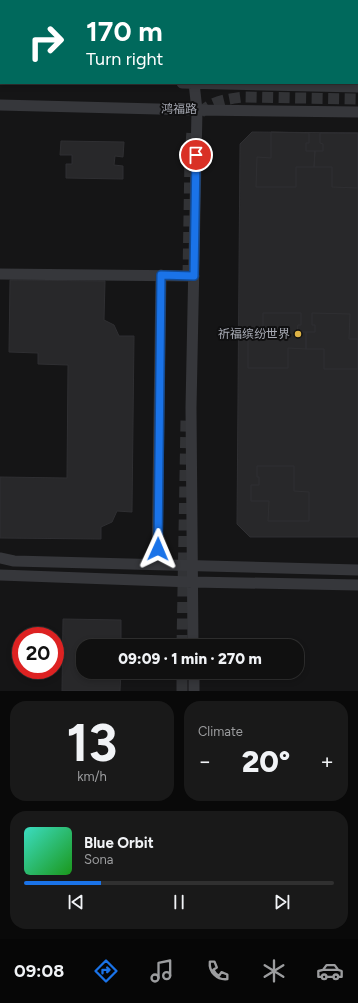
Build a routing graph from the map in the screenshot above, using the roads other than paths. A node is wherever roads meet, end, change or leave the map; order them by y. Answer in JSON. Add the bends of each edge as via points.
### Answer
{"nodes":[{"id":1,"x":194,"y":84,"type":"edge"},
{"id":2,"x":235,"y":84,"type":"edge"},
{"id":3,"x":358,"y":87,"type":"edge"},
{"id":4,"x":1,"y":105,"type":"edge"},
{"id":5,"x":197,"y":110,"type":"junction"},
{"id":6,"x":358,"y":112,"type":"edge"},
{"id":7,"x":0,"y":274,"type":"edge"},
{"id":8,"x":161,"y":275,"type":"junction"},
{"id":9,"x":194,"y":276,"type":"junction"},
{"id":10,"x":0,"y":558,"type":"edge"},
{"id":11,"x":157,"y":564,"type":"junction"},
{"id":12,"x":193,"y":565,"type":"junction"},
{"id":13,"x":358,"y":570,"type":"edge"},
{"id":14,"x":0,"y":575,"type":"edge"},
{"id":15,"x":192,"y":582,"type":"junction"},
{"id":16,"x":358,"y":585,"type":"edge"},
{"id":17,"x":193,"y":639,"type":"edge"},
{"id":18,"x":194,"y":679,"type":"edge"},
{"id":19,"x":194,"y":691,"type":"edge"}],
"edges":[{"from":1,"to":5,"type":"street"},
{"from":2,"to":3,"type":"street"},
{"from":4,"to":5,"type":"street","name":"鸿福路"},
{"from":5,"to":6,"type":"street","name":"鸿福路"},
{"from":5,"to":9,"type":"street"},
{"from":7,"to":8,"type":"street"},
{"from":8,"to":9,"type":"street"},
{"from":8,"to":11,"type":"street"},
{"from":9,"to":12,"type":"street","via":[[191,408]]},
{"from":10,"to":11,"type":"street","via":[[14,561]]},
{"from":11,"to":12,"type":"street"},
{"from":12,"to":13,"type":"street"},
{"from":12,"to":15,"type":"street"},
{"from":14,"to":15,"type":"street"},
{"from":15,"to":16,"type":"street"},
{"from":15,"to":17,"type":"street"},
{"from":18,"to":19,"type":"street"}]}
